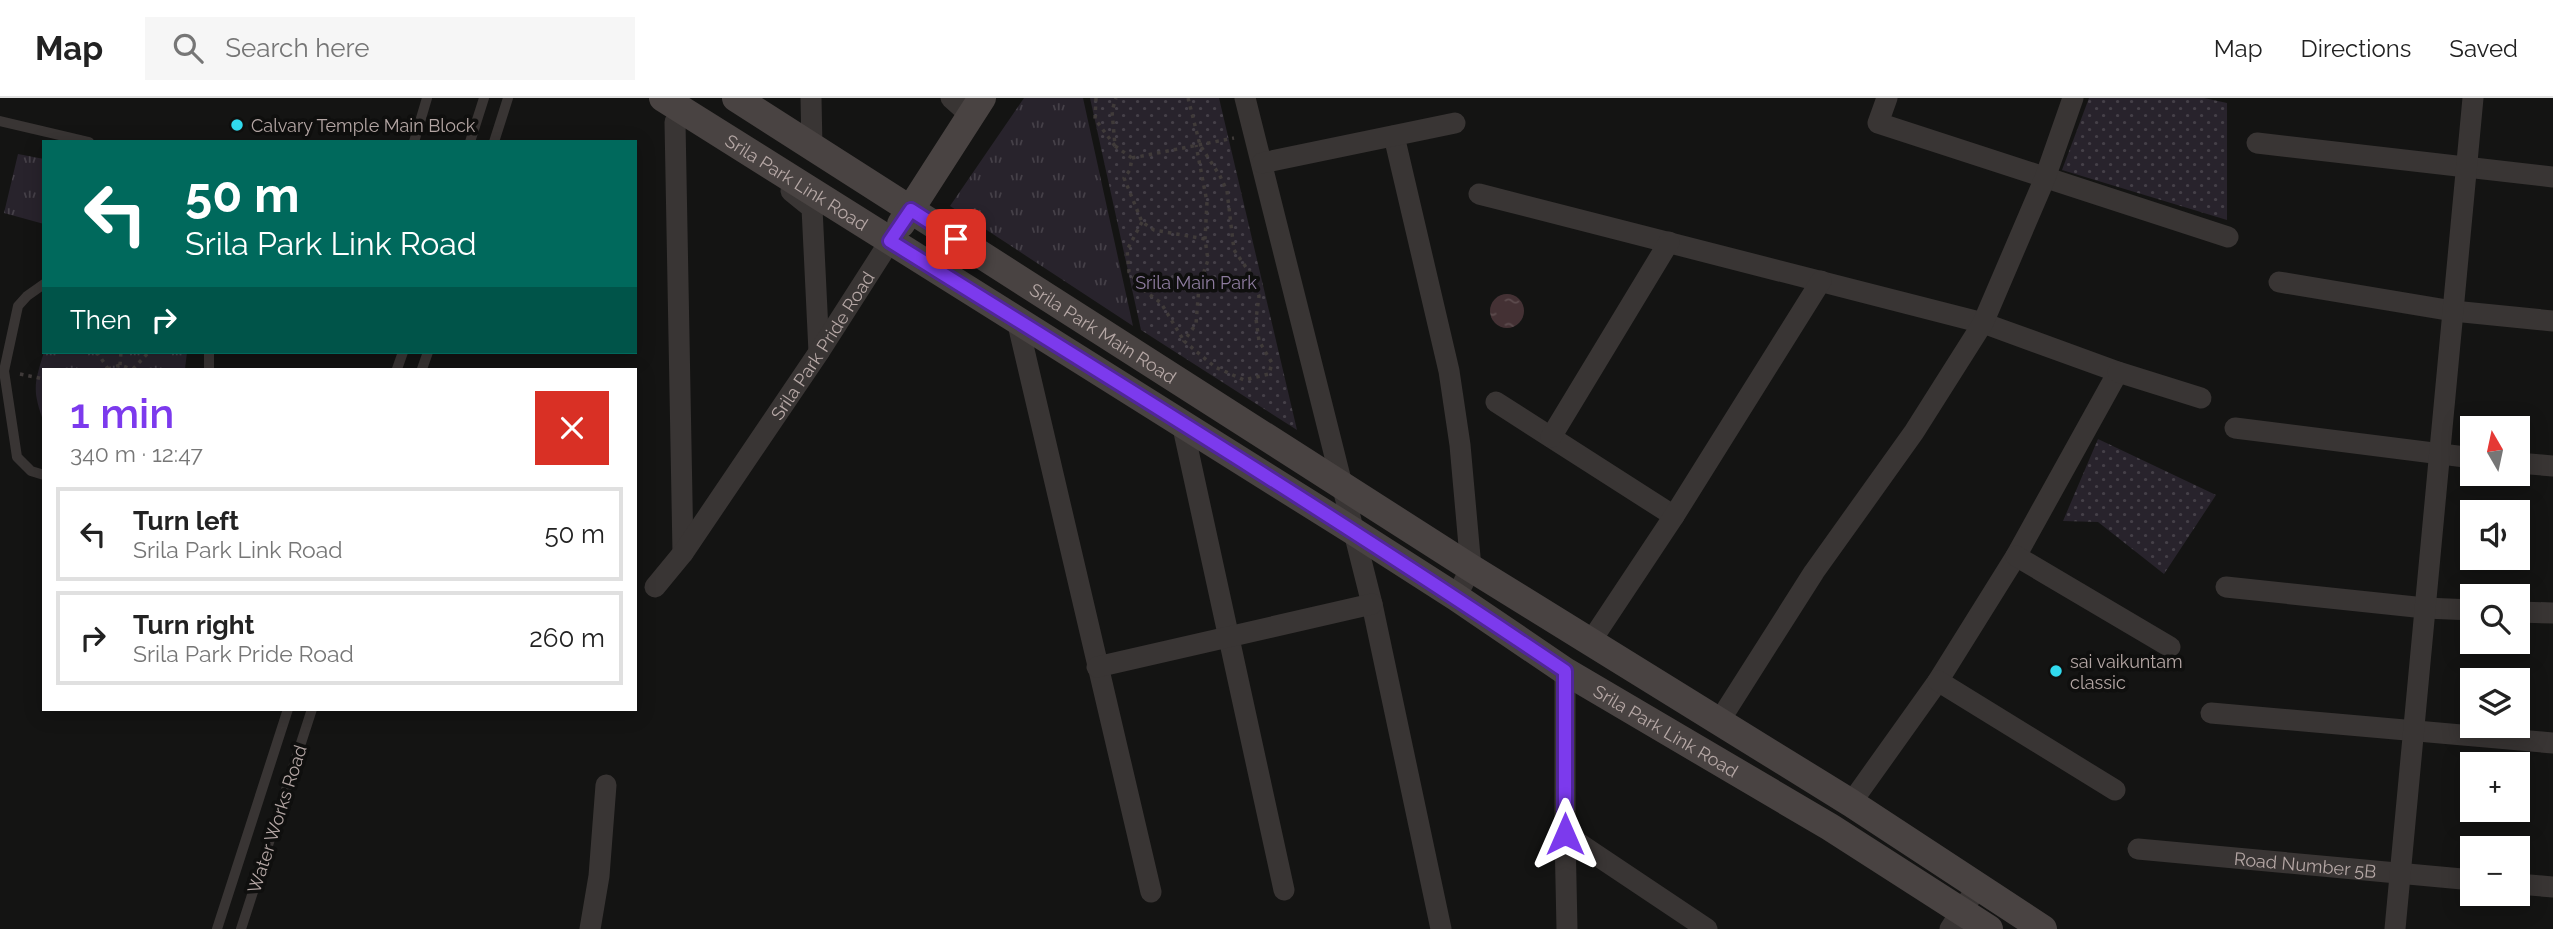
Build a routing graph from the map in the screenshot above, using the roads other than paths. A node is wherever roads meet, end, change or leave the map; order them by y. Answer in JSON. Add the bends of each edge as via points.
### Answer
{"nodes":[{"id":1,"x":427,"y":98,"type":"edge"},
{"id":2,"x":484,"y":98,"type":"edge"},
{"id":3,"x":508,"y":98,"type":"edge"},
{"id":4,"x":663,"y":98,"type":"edge"},
{"id":5,"x":736,"y":98,"type":"edge"},
{"id":6,"x":811,"y":98,"type":"edge"},
{"id":7,"x":1887,"y":98,"type":"edge"},
{"id":8,"x":2073,"y":98,"type":"edge"},
{"id":9,"x":2473,"y":98,"type":"edge"},
{"id":10,"x":1248,"y":99,"type":"edge"},
{"id":11,"x":968,"y":104,"type":"edge"},
{"id":12,"x":0,"y":121,"type":"edge"},
{"id":13,"x":1455,"y":123,"type":"dead end"},
{"id":14,"x":1394,"y":136,"type":"junction"},
{"id":15,"x":81,"y":140,"type":"edge"},
{"id":16,"x":415,"y":140,"type":"edge"},
{"id":17,"x":471,"y":140,"type":"edge"},
{"id":18,"x":496,"y":140,"type":"edge"},
{"id":19,"x":2257,"y":143,"type":"dead end"},
{"id":20,"x":812,"y":146,"type":"junction"},
{"id":21,"x":1262,"y":163,"type":"junction"},
{"id":22,"x":2466,"y":167,"type":"junction"},
{"id":23,"x":2045,"y":177,"type":"junction"},
{"id":24,"x":2553,"y":177,"type":"edge"},
{"id":25,"x":1479,"y":194,"type":"dead end"},
{"id":26,"x":911,"y":210,"type":"junction"},
{"id":27,"x":2228,"y":237,"type":"dead end"},
{"id":28,"x":890,"y":241,"type":"junction"},
{"id":29,"x":1669,"y":242,"type":"junction"},
{"id":30,"x":1821,"y":281,"type":"junction"},
{"id":31,"x":2279,"y":282,"type":"dead end"},
{"id":32,"x":42,"y":285,"type":"edge"},
{"id":33,"x":2453,"y":311,"type":"junction"},
{"id":34,"x":1017,"y":320,"type":"junction"},
{"id":35,"x":2553,"y":321,"type":"edge"},
{"id":36,"x":1983,"y":323,"type":"junction"},
{"id":37,"x":819,"y":352,"type":"junction"},
{"id":38,"x":2118,"y":372,"type":"junction"},
{"id":39,"x":2202,"y":398,"type":"dead end"},
{"id":40,"x":1496,"y":402,"type":"dead end"},
{"id":41,"x":1182,"y":424,"type":"junction"},
{"id":42,"x":2235,"y":428,"type":"dead end"},
{"id":43,"x":1551,"y":437,"type":"junction"},
{"id":44,"x":2439,"y":455,"type":"junction"},
{"id":45,"x":2460,"y":457,"type":"edge"},
{"id":46,"x":2530,"y":464,"type":"edge"},
{"id":47,"x":2553,"y":466,"type":"edge"},
{"id":48,"x":42,"y":474,"type":"edge"},
{"id":49,"x":1342,"y":486,"type":"junction"},
{"id":50,"x":1674,"y":516,"type":"junction"},
{"id":51,"x":1353,"y":531,"type":"junction"},
{"id":52,"x":683,"y":553,"type":"junction"},
{"id":53,"x":2016,"y":556,"type":"junction"},
{"id":54,"x":1471,"y":568,"type":"junction"},
{"id":55,"x":655,"y":587,"type":"dead end"},
{"id":56,"x":2226,"y":587,"type":"dead end"},
{"id":57,"x":1457,"y":597,"type":"junction"},
{"id":58,"x":1371,"y":604,"type":"junction"},
{"id":59,"x":2425,"y":608,"type":"junction"},
{"id":60,"x":2460,"y":609,"type":"edge"},
{"id":61,"x":2530,"y":612,"type":"edge"},
{"id":62,"x":2553,"y":613,"type":"edge"},
{"id":63,"x":1229,"y":637,"type":"junction"},
{"id":64,"x":1591,"y":641,"type":"junction"},
{"id":65,"x":2170,"y":647,"type":"dead end"},
{"id":66,"x":1097,"y":667,"type":"junction"},
{"id":67,"x":1565,"y":671,"type":"junction"},
{"id":68,"x":1938,"y":681,"type":"junction"},
{"id":69,"x":287,"y":711,"type":"edge"},
{"id":70,"x":311,"y":711,"type":"edge"},
{"id":71,"x":2211,"y":713,"type":"dead end"},
{"id":72,"x":1720,"y":720,"type":"junction"},
{"id":73,"x":2413,"y":731,"type":"junction"},
{"id":74,"x":2553,"y":743,"type":"edge"},
{"id":75,"x":606,"y":785,"type":"dead end"},
{"id":76,"x":2115,"y":790,"type":"dead end"},
{"id":77,"x":1851,"y":803,"type":"junction"},
{"id":78,"x":1565,"y":834,"type":"junction"},
{"id":79,"x":2138,"y":849,"type":"dead end"},
{"id":80,"x":2400,"y":873,"type":"junction"},
{"id":81,"x":2460,"y":879,"type":"edge"},
{"id":82,"x":2530,"y":885,"type":"edge"},
{"id":83,"x":1978,"y":886,"type":"junction"},
{"id":84,"x":2553,"y":887,"type":"edge"},
{"id":85,"x":1284,"y":890,"type":"dead end"},
{"id":86,"x":1151,"y":892,"type":"dead end"},
{"id":87,"x":1956,"y":920,"type":"edge"},
{"id":88,"x":216,"y":929,"type":"edge"},
{"id":89,"x":241,"y":929,"type":"edge"},
{"id":90,"x":590,"y":929,"type":"edge"},
{"id":91,"x":1441,"y":929,"type":"edge"},
{"id":92,"x":1567,"y":929,"type":"edge"},
{"id":93,"x":1707,"y":929,"type":"edge"},
{"id":94,"x":1989,"y":929,"type":"edge"},
{"id":95,"x":2043,"y":929,"type":"edge"},
{"id":96,"x":2395,"y":929,"type":"edge"}],
"edges":[{"from":1,"to":16,"type":"lane"},
{"from":2,"to":17,"type":"lane"},
{"from":3,"to":18,"type":"lane"},
{"from":4,"to":28,"type":"street","name":"Srila Park Link Road"},
{"from":5,"to":20,"type":"street","name":"Srila Park Main Road"},
{"from":6,"to":20,"type":"street"},
{"from":7,"to":23,"type":"street","via":[[1878,123]]},
{"from":8,"to":23,"type":"street"},
{"from":9,"to":22,"type":"street"},
{"from":10,"to":21,"type":"street"},
{"from":11,"to":26,"type":"street","name":"Srila Park Pride Road"},
{"from":12,"to":15,"type":"lane"},
{"from":13,"to":14,"type":"street"},
{"from":14,"to":21,"type":"street"},
{"from":14,"to":54,"type":"street","via":[[1449,371]]},
{"from":19,"to":22,"type":"street"},
{"from":20,"to":26,"type":"street","name":"Srila Park Main Road"},
{"from":21,"to":49,"type":"street"},
{"from":22,"to":24,"type":"street"},
{"from":22,"to":33,"type":"street"},
{"from":23,"to":27,"type":"street"},
{"from":23,"to":36,"type":"street"},
{"from":25,"to":29,"type":"street"},
{"from":26,"to":28,"type":"street","name":"Srila Park Pride Road"},
{"from":26,"to":49,"type":"street","name":"Srila Park Main Road"},
{"from":28,"to":34,"type":"street","name":"Srila Park Link Road"},
{"from":28,"to":37,"type":"street","name":"Srila Park Pride Road"},
{"from":29,"to":30,"type":"street"},
{"from":29,"to":43,"type":"street"},
{"from":30,"to":36,"type":"street"},
{"from":30,"to":50,"type":"street"},
{"from":31,"to":33,"type":"street"},
{"from":32,"to":48,"type":"lane","via":[[18,306],[4,370],[17,457],[31,471]]},
{"from":33,"to":35,"type":"street"},
{"from":33,"to":44,"type":"street"},
{"from":34,"to":41,"type":"street","name":"Srila Park Link Road"},
{"from":34,"to":66,"type":"street"},
{"from":36,"to":38,"type":"street"},
{"from":36,"to":72,"type":"street"},
{"from":37,"to":52,"type":"street","name":"Srila Park Pride Road"},
{"from":37,"to":52,"type":"street","via":[[812,208],[675,122]]},
{"from":38,"to":39,"type":"street"},
{"from":38,"to":53,"type":"street"},
{"from":40,"to":43,"type":"street"},
{"from":41,"to":51,"type":"street","name":"Srila Park Link Road"},
{"from":41,"to":63,"type":"street"},
{"from":42,"to":44,"type":"street"},
{"from":43,"to":50,"type":"street"},
{"from":44,"to":45,"type":"street"},
{"from":44,"to":59,"type":"street"},
{"from":46,"to":47,"type":"street"},
{"from":49,"to":51,"type":"street"},
{"from":49,"to":54,"type":"street","name":"Srila Park Main Road"},
{"from":50,"to":64,"type":"street"},
{"from":51,"to":57,"type":"street","name":"Srila Park Link Road"},
{"from":51,"to":58,"type":"street"},
{"from":52,"to":55,"type":"street","name":"Srila Park Pride Road"},
{"from":53,"to":65,"type":"street"},
{"from":53,"to":68,"type":"street"},
{"from":54,"to":57,"type":"street"},
{"from":54,"to":64,"type":"street","name":"Srila Park Link Road"},
{"from":56,"to":59,"type":"street"},
{"from":57,"to":67,"type":"street","name":"Srila Park Link Road"},
{"from":58,"to":63,"type":"street"},
{"from":58,"to":91,"type":"street"},
{"from":59,"to":60,"type":"street"},
{"from":59,"to":73,"type":"street"},
{"from":61,"to":62,"type":"street"},
{"from":63,"to":66,"type":"street"},
{"from":63,"to":85,"type":"street"},
{"from":64,"to":72,"type":"street","name":"Srila Park Link Road"},
{"from":66,"to":86,"type":"street"},
{"from":67,"to":78,"type":"street"},
{"from":67,"to":87,"type":"street","name":"Srila Park Link Road","via":[[1830,827]]},
{"from":68,"to":76,"type":"street"},
{"from":68,"to":77,"type":"street"},
{"from":69,"to":88,"type":"lane","name":"Water Works Road"},
{"from":70,"to":89,"type":"lane","name":"Water Works Road"},
{"from":71,"to":73,"type":"street"},
{"from":72,"to":77,"type":"street","name":"Srila Park Link Road"},
{"from":73,"to":74,"type":"street"},
{"from":73,"to":80,"type":"street"},
{"from":75,"to":90,"type":"street"},
{"from":77,"to":83,"type":"street","name":"Srila Park Link Road"},
{"from":78,"to":92,"type":"street"},
{"from":78,"to":93,"type":"street"},
{"from":79,"to":80,"type":"street","name":"Road Number 5B"},
{"from":80,"to":81,"type":"street","name":"Road Number 5B"},
{"from":80,"to":96,"type":"street"},
{"from":82,"to":84,"type":"street"},
{"from":83,"to":87,"type":"street"},
{"from":83,"to":95,"type":"street","name":"Srila Park Link Road"},
{"from":87,"to":94,"type":"street","name":"Srila Park Link Road"}]}
